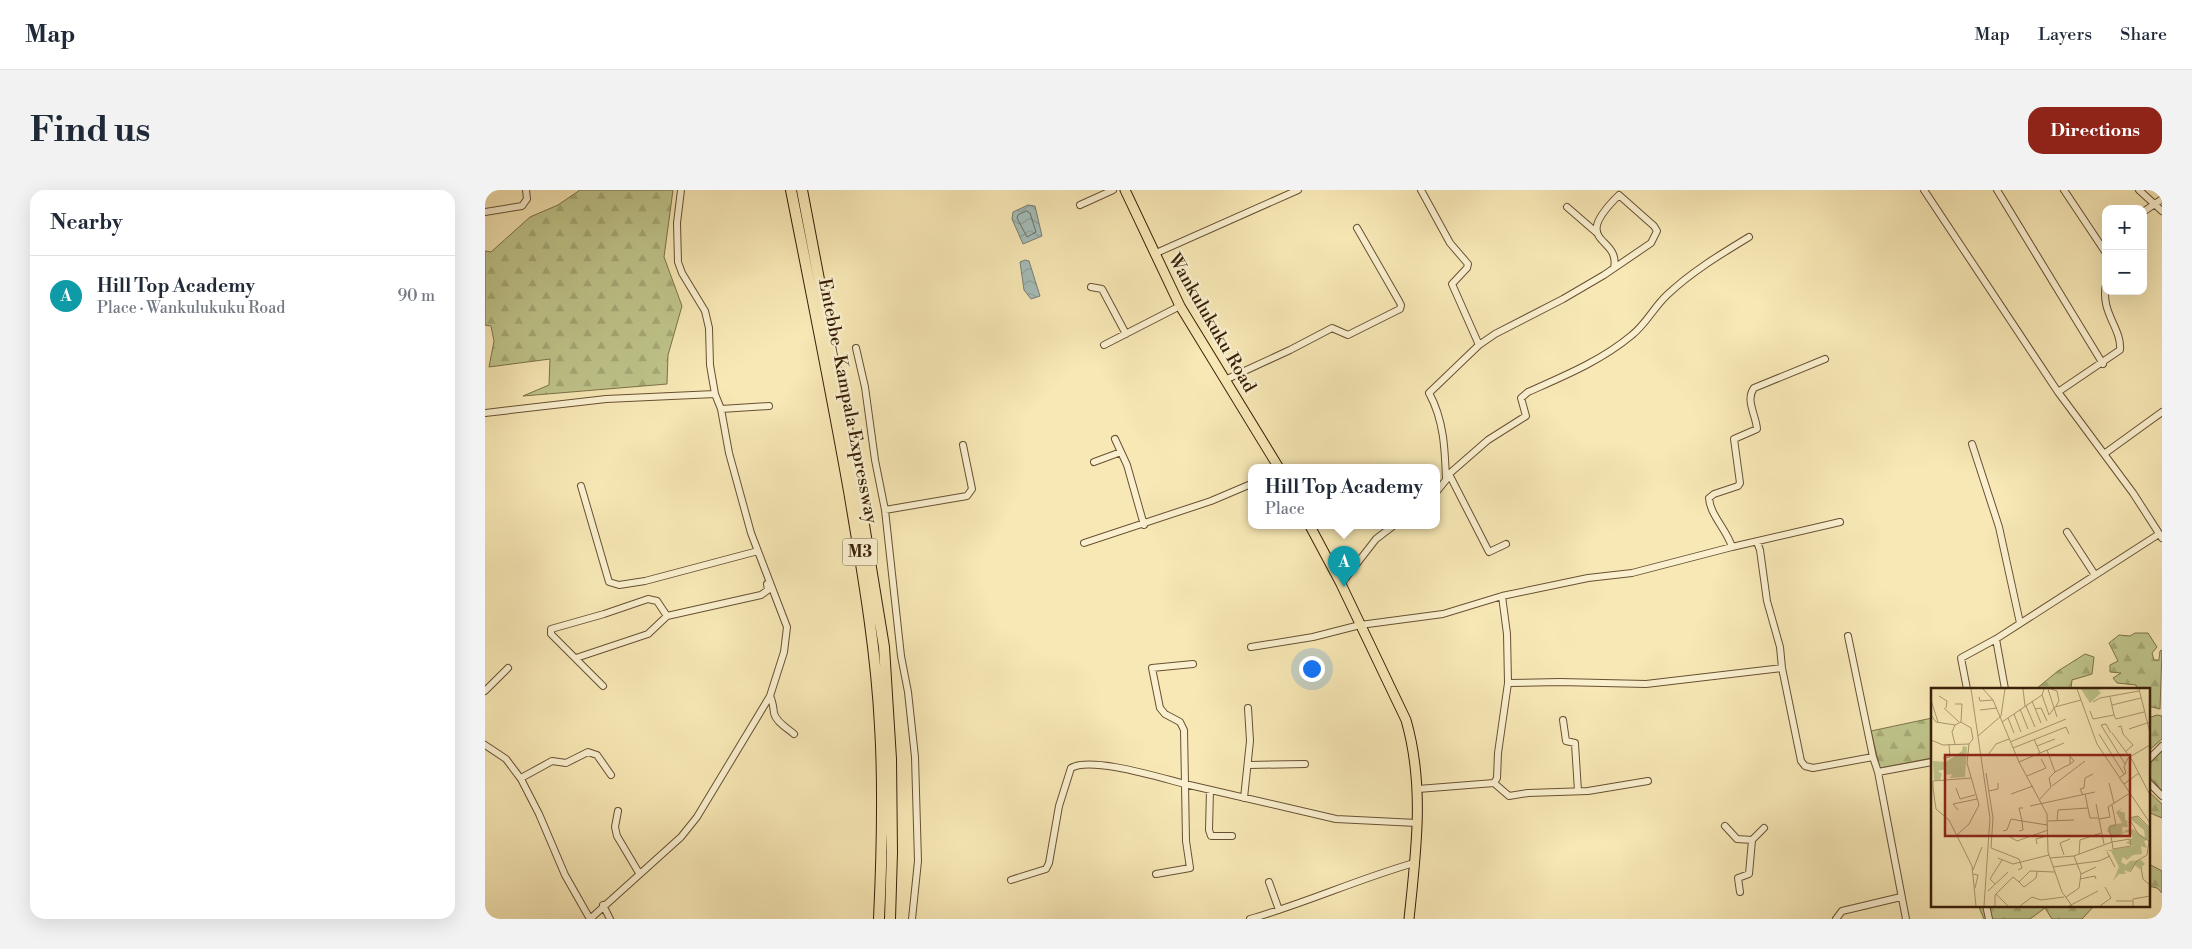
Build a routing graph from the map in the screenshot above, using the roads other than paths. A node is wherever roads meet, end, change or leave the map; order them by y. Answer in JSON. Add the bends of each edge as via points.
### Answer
{"nodes":[{"id":1,"x":526,"y":190,"type":"edge"},
{"id":2,"x":681,"y":190,"type":"edge"},
{"id":3,"x":791,"y":190,"type":"edge"},
{"id":4,"x":802,"y":190,"type":"edge"},
{"id":5,"x":1113,"y":190,"type":"edge"},
{"id":6,"x":1125,"y":190,"type":"edge"},
{"id":7,"x":1298,"y":190,"type":"edge"},
{"id":8,"x":1421,"y":190,"type":"edge"},
{"id":9,"x":1923,"y":190,"type":"edge"},
{"id":10,"x":1997,"y":190,"type":"edge"},
{"id":11,"x":2064,"y":190,"type":"edge"},
{"id":12,"x":2139,"y":190,"type":"edge"},
{"id":13,"x":1617,"y":192,"type":"edge"},
{"id":14,"x":2162,"y":199,"type":"edge"},
{"id":15,"x":2154,"y":204,"type":"junction"},
{"id":16,"x":1080,"y":205,"type":"dead end"},
{"id":17,"x":1567,"y":207,"type":"dead end"},
{"id":18,"x":2147,"y":209,"type":"edge"},
{"id":19,"x":2162,"y":211,"type":"edge"},
{"id":20,"x":485,"y":212,"type":"edge"},
{"id":21,"x":1357,"y":228,"type":"dead end"},
{"id":22,"x":1597,"y":233,"type":"junction"},
{"id":23,"x":1749,"y":237,"type":"dead end"},
{"id":24,"x":2103,"y":250,"type":"edge"},
{"id":25,"x":1154,"y":254,"type":"junction"},
{"id":26,"x":1614,"y":268,"type":"junction"},
{"id":27,"x":1091,"y":287,"type":"dead end"},
{"id":28,"x":2104,"y":295,"type":"edge"},
{"id":29,"x":1180,"y":306,"type":"junction"},
{"id":30,"x":1126,"y":334,"type":"junction"},
{"id":31,"x":1105,"y":345,"type":"dead end"},
{"id":32,"x":1479,"y":345,"type":"junction"},
{"id":33,"x":856,"y":348,"type":"dead end"},
{"id":34,"x":1825,"y":359,"type":"dead end"},
{"id":35,"x":2103,"y":364,"type":"junction"},
{"id":36,"x":1225,"y":380,"type":"junction"},
{"id":37,"x":2058,"y":392,"type":"junction"},
{"id":38,"x":715,"y":394,"type":"junction"},
{"id":39,"x":769,"y":406,"type":"dead end"},
{"id":40,"x":721,"y":408,"type":"junction"},
{"id":41,"x":2162,"y":412,"type":"edge"},
{"id":42,"x":485,"y":413,"type":"edge"},
{"id":43,"x":1115,"y":439,"type":"dead end"},
{"id":44,"x":1972,"y":444,"type":"dead end"},
{"id":45,"x":963,"y":445,"type":"dead end"},
{"id":46,"x":1121,"y":452,"type":"junction"},
{"id":47,"x":2104,"y":454,"type":"junction"},
{"id":48,"x":1094,"y":462,"type":"dead end"},
{"id":49,"x":1276,"y":464,"type":"edge"},
{"id":50,"x":1448,"y":477,"type":"junction"},
{"id":51,"x":1248,"y":485,"type":"edge"},
{"id":52,"x":581,"y":486,"type":"dead end"},
{"id":53,"x":1440,"y":487,"type":"edge"},
{"id":54,"x":885,"y":510,"type":"junction"},
{"id":55,"x":1840,"y":522,"type":"dead end"},
{"id":56,"x":1144,"y":525,"type":"junction"},
{"id":57,"x":1312,"y":529,"type":"edge"},
{"id":58,"x":1389,"y":529,"type":"edge"},
{"id":59,"x":2067,"y":532,"type":"dead end"},
{"id":60,"x":2161,"y":536,"type":"edge"},
{"id":61,"x":1757,"y":542,"type":"junction"},
{"id":62,"x":1084,"y":543,"type":"dead end"},
{"id":63,"x":1506,"y":544,"type":"dead end"},
{"id":64,"x":1732,"y":547,"type":"junction"},
{"id":65,"x":758,"y":551,"type":"junction"},
{"id":66,"x":2095,"y":575,"type":"junction"},
{"id":67,"x":768,"y":578,"type":"junction"},
{"id":68,"x":1341,"y":584,"type":"junction"},
{"id":69,"x":1502,"y":596,"type":"junction"},
{"id":70,"x":667,"y":616,"type":"junction"},
{"id":71,"x":2020,"y":623,"type":"junction"},
{"id":72,"x":1360,"y":625,"type":"junction"},
{"id":73,"x":1848,"y":636,"type":"dead end"},
{"id":74,"x":1996,"y":639,"type":"junction"},
{"id":75,"x":1251,"y":647,"type":"dead end"},
{"id":76,"x":575,"y":658,"type":"junction"},
{"id":77,"x":1193,"y":664,"type":"dead end"},
{"id":78,"x":508,"y":668,"type":"dead end"},
{"id":79,"x":1782,"y":668,"type":"junction"},
{"id":80,"x":1508,"y":683,"type":"junction"},
{"id":81,"x":603,"y":686,"type":"dead end"},
{"id":82,"x":1967,"y":688,"type":"edge"},
{"id":83,"x":2005,"y":688,"type":"edge"},
{"id":84,"x":485,"y":691,"type":"edge"},
{"id":85,"x":770,"y":696,"type":"junction"},
{"id":86,"x":1248,"y":708,"type":"dead end"},
{"id":87,"x":1563,"y":720,"type":"dead end"},
{"id":88,"x":794,"y":734,"type":"dead end"},
{"id":89,"x":485,"y":746,"type":"edge"},
{"id":90,"x":2162,"y":746,"type":"edge"},
{"id":91,"x":1873,"y":757,"type":"junction"},
{"id":92,"x":2149,"y":759,"type":"edge"},
{"id":93,"x":1931,"y":762,"type":"edge"},
{"id":94,"x":1305,"y":764,"type":"dead end"},
{"id":95,"x":1249,"y":765,"type":"junction"},
{"id":96,"x":1878,"y":772,"type":"junction"},
{"id":97,"x":611,"y":775,"type":"dead end"},
{"id":98,"x":521,"y":778,"type":"junction"},
{"id":99,"x":1648,"y":781,"type":"dead end"},
{"id":100,"x":1494,"y":783,"type":"junction"},
{"id":101,"x":2149,"y":783,"type":"edge"},
{"id":102,"x":1185,"y":784,"type":"junction"},
{"id":103,"x":1418,"y":789,"type":"junction"},
{"id":104,"x":1209,"y":790,"type":"junction"},
{"id":105,"x":1578,"y":791,"type":"junction"},
{"id":106,"x":2162,"y":796,"type":"edge"},
{"id":107,"x":1244,"y":798,"type":"junction"},
{"id":108,"x":618,"y":811,"type":"dead end"},
{"id":109,"x":1417,"y":823,"type":"junction"},
{"id":110,"x":1725,"y":826,"type":"dead end"},
{"id":111,"x":1764,"y":828,"type":"dead end"},
{"id":112,"x":1232,"y":836,"type":"dead end"},
{"id":113,"x":1752,"y":840,"type":"junction"},
{"id":114,"x":1415,"y":863,"type":"junction"},
{"id":115,"x":639,"y":873,"type":"junction"},
{"id":116,"x":1156,"y":874,"type":"dead end"},
{"id":117,"x":1011,"y":880,"type":"dead end"},
{"id":118,"x":1269,"y":882,"type":"dead end"},
{"id":119,"x":1741,"y":892,"type":"dead end"},
{"id":120,"x":1901,"y":897,"type":"junction"},
{"id":121,"x":603,"y":905,"type":"junction"},
{"id":122,"x":1986,"y":906,"type":"edge"},
{"id":123,"x":1279,"y":910,"type":"junction"},
{"id":124,"x":590,"y":919,"type":"edge"},
{"id":125,"x":610,"y":919,"type":"edge"},
{"id":126,"x":879,"y":919,"type":"edge"},
{"id":127,"x":889,"y":919,"type":"edge"},
{"id":128,"x":913,"y":919,"type":"edge"},
{"id":129,"x":1250,"y":919,"type":"edge"},
{"id":130,"x":1409,"y":919,"type":"edge"},
{"id":131,"x":1836,"y":919,"type":"edge"},
{"id":132,"x":1906,"y":919,"type":"edge"},
{"id":133,"x":1989,"y":919,"type":"edge"}],
"edges":[{"from":1,"to":20,"type":"street","via":[[527,199],[523,206]]},
{"from":2,"to":38,"type":"street","via":[[677,223],[678,262],[705,312]]},
{"from":3,"to":126,"type":"highway","name":"Entebbe–Kampala Expressway","number":"M3","via":[[862,562],[875,663],[882,787]]},
{"from":4,"to":127,"type":"highway","name":"Entebbe–Kampala Expressway","number":"M3","via":[[855,464],[884,647],[891,759]]},
{"from":5,"to":16,"type":"street"},
{"from":6,"to":25,"type":"main road","name":"Wankulukuku Road"},
{"from":7,"to":25,"type":"street"},
{"from":8,"to":32,"type":"street","via":[[1450,243],[1468,264],[1452,284]]},
{"from":9,"to":37,"type":"street"},
{"from":10,"to":35,"type":"street"},
{"from":11,"to":24,"type":"street"},
{"from":12,"to":15,"type":"street"},
{"from":13,"to":22,"type":"street","via":[[1599,218]]},
{"from":13,"to":26,"type":"street","via":[[1657,231],[1651,243]]},
{"from":14,"to":15,"type":"street"},
{"from":15,"to":18,"type":"street"},
{"from":15,"to":19,"type":"street"},
{"from":17,"to":22,"type":"street"},
{"from":21,"to":36,"type":"street","via":[[1400,309],[1349,334],[1332,328]]},
{"from":22,"to":26,"type":"street","via":[[1613,254]]},
{"from":23,"to":50,"type":"street","via":[[1717,256],[1667,294],[1633,334],[1619,344],[1578,370],[1528,392],[1521,398],[1526,416],[1487,440]]},
{"from":25,"to":29,"type":"main road","name":"Wankulukuku Road"},
{"from":26,"to":32,"type":"street"},
{"from":27,"to":30,"type":"street","via":[[1102,289]]},
{"from":28,"to":35,"type":"street","via":[[2105,307],[2121,346],[2118,353]]},
{"from":29,"to":30,"type":"street"},
{"from":29,"to":36,"type":"main road","name":"Wankulukuku Road"},
{"from":30,"to":31,"type":"street"},
{"from":32,"to":50,"type":"street","via":[[1429,393],[1437,408]]},
{"from":33,"to":54,"type":"street"},
{"from":34,"to":64,"type":"street","via":[[1751,392],[1757,429],[1734,439],[1740,483],[1709,498]]},
{"from":35,"to":37,"type":"street"},
{"from":36,"to":49,"type":"main road","name":"Wankulukuku Road"},
{"from":37,"to":47,"type":"street"},
{"from":38,"to":40,"type":"street"},
{"from":38,"to":42,"type":"street","via":[[606,399]]},
{"from":39,"to":40,"type":"street"},
{"from":40,"to":65,"type":"street","via":[[729,453]]},
{"from":41,"to":47,"type":"street"},
{"from":43,"to":46,"type":"street"},
{"from":44,"to":71,"type":"street","via":[[1999,527]]},
{"from":45,"to":54,"type":"street","via":[[972,489],[967,496]]},
{"from":46,"to":48,"type":"street"},
{"from":46,"to":56,"type":"street"},
{"from":47,"to":60,"type":"street"},
{"from":50,"to":53,"type":"street"},
{"from":50,"to":63,"type":"street","via":[[1489,552]]},
{"from":51,"to":56,"type":"street"},
{"from":52,"to":65,"type":"street","via":[[609,582],[614,584],[645,581]]},
{"from":54,"to":128,"type":"street","via":[[915,757],[918,862]]},
{"from":55,"to":61,"type":"street"},
{"from":56,"to":62,"type":"street"},
{"from":57,"to":68,"type":"main road"},
{"from":58,"to":68,"type":"street","via":[[1376,539]]},
{"from":59,"to":66,"type":"street"},
{"from":60,"to":66,"type":"street"},
{"from":61,"to":64,"type":"street"},
{"from":61,"to":79,"type":"street"},
{"from":64,"to":69,"type":"street","via":[[1632,573],[1588,578]]},
{"from":65,"to":67,"type":"street"},
{"from":66,"to":71,"type":"street"},
{"from":67,"to":70,"type":"street","via":[[769,590],[761,595]]},
{"from":67,"to":85,"type":"street","via":[[787,626],[784,652]]},
{"from":68,"to":72,"type":"main road"},
{"from":69,"to":72,"type":"street","via":[[1443,614]]},
{"from":69,"to":80,"type":"street"},
{"from":70,"to":76,"type":"street","via":[[648,634]]},
{"from":70,"to":76,"type":"street","via":[[657,601],[648,599],[551,629],[551,634]]},
{"from":71,"to":74,"type":"street"},
{"from":72,"to":75,"type":"street"},
{"from":72,"to":103,"type":"main road","via":[[1406,720],[1417,764]]},
{"from":73,"to":91,"type":"street"},
{"from":74,"to":82,"type":"street","via":[[1961,658]]},
{"from":74,"to":83,"type":"street"},
{"from":76,"to":81,"type":"street"},
{"from":77,"to":102,"type":"street","via":[[1152,668],[1160,708],[1180,722],[1184,730]]},
{"from":78,"to":84,"type":"street"},
{"from":79,"to":80,"type":"street","via":[[1646,684]]},
{"from":79,"to":91,"type":"street","via":[[1798,753],[1805,766],[1813,768]]},
{"from":80,"to":100,"type":"street"},
{"from":85,"to":88,"type":"street","via":[[775,716]]},
{"from":85,"to":115,"type":"street","via":[[688,829]]},
{"from":86,"to":95,"type":"street"},
{"from":87,"to":105,"type":"street","via":[[1566,741],[1575,743]]},
{"from":89,"to":98,"type":"street","via":[[506,759]]},
{"from":90,"to":92,"type":"street"},
{"from":91,"to":96,"type":"street"},
{"from":93,"to":96,"type":"street"},
{"from":94,"to":95,"type":"street"},
{"from":95,"to":107,"type":"street"},
{"from":96,"to":120,"type":"street"},
{"from":97,"to":98,"type":"street","via":[[597,755],[588,752],[566,763],[546,763]]},
{"from":98,"to":124,"type":"street","via":[[565,875]]},
{"from":99,"to":105,"type":"street"},
{"from":100,"to":103,"type":"street"},
{"from":100,"to":105,"type":"street","via":[[1509,796]]},
{"from":101,"to":106,"type":"street"},
{"from":102,"to":104,"type":"street"},
{"from":102,"to":116,"type":"street","via":[[1190,868]]},
{"from":102,"to":117,"type":"street","via":[[1136,771],[1075,765],[1071,768],[1059,806],[1046,869]]},
{"from":103,"to":109,"type":"main road"},
{"from":104,"to":107,"type":"street"},
{"from":104,"to":112,"type":"street","via":[[1211,836]]},
{"from":107,"to":109,"type":"street","via":[[1336,818]]},
{"from":108,"to":115,"type":"street","via":[[617,836]]},
{"from":109,"to":114,"type":"main road"},
{"from":110,"to":113,"type":"street","via":[[1737,839]]},
{"from":111,"to":113,"type":"street"},
{"from":113,"to":119,"type":"street","via":[[1749,874],[1738,878]]},
{"from":114,"to":123,"type":"street"},
{"from":114,"to":130,"type":"main road"},
{"from":115,"to":121,"type":"street"},
{"from":118,"to":123,"type":"street"},
{"from":120,"to":131,"type":"street","via":[[1843,911]]},
{"from":120,"to":132,"type":"street"},
{"from":121,"to":124,"type":"street"},
{"from":121,"to":125,"type":"street"},
{"from":122,"to":133,"type":"street"},
{"from":123,"to":129,"type":"street"}]}
